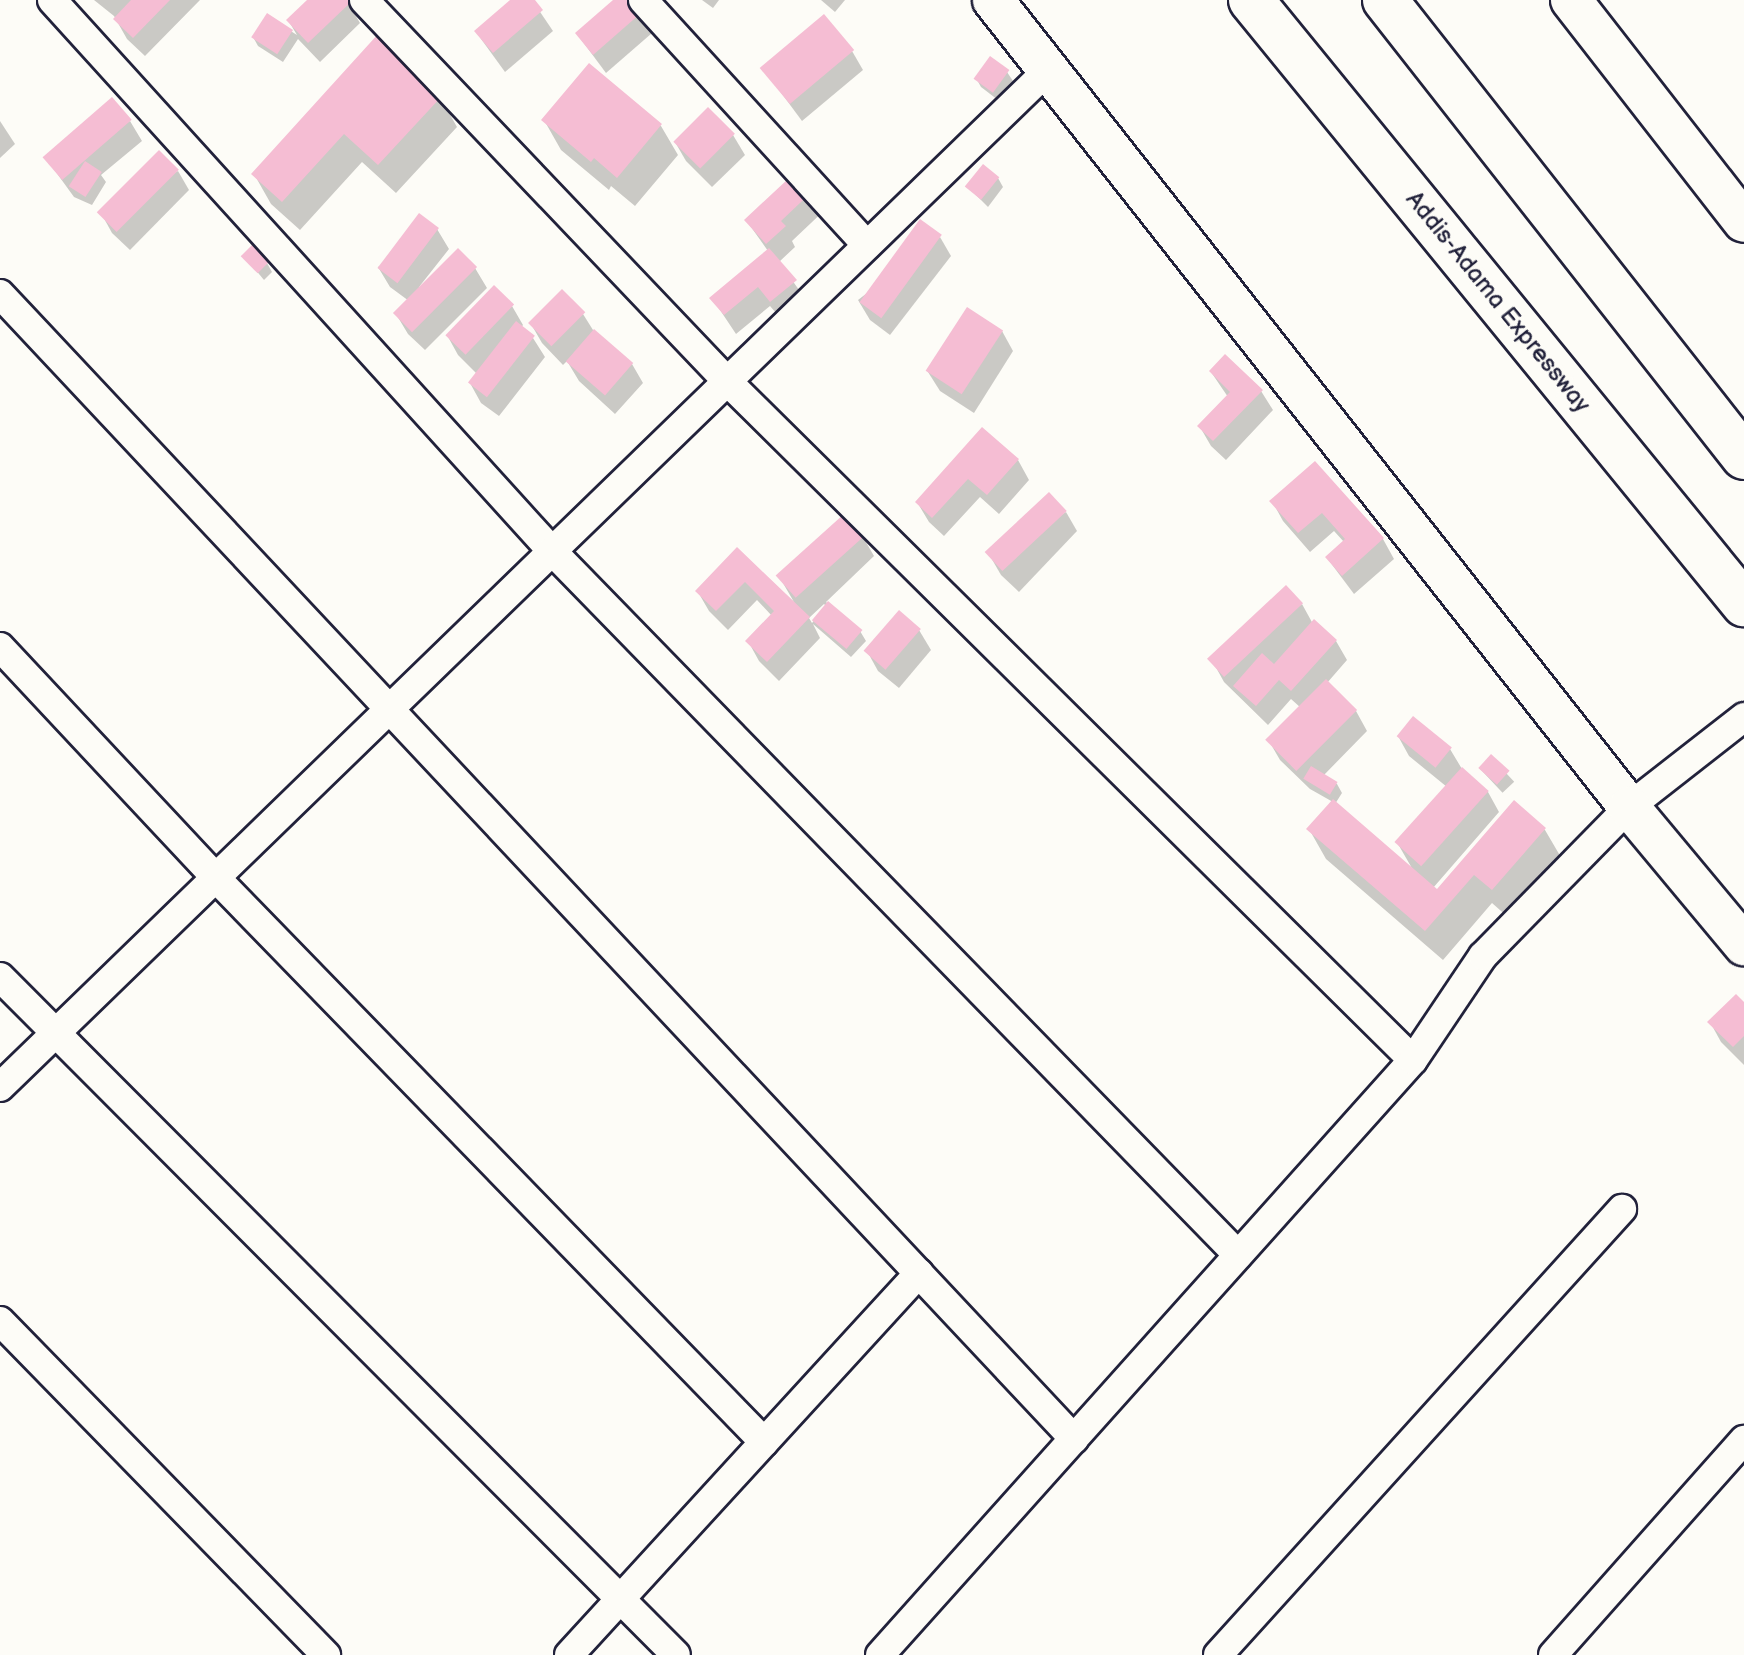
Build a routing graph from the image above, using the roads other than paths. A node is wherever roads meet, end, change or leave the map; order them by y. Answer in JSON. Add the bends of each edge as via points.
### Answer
{"nodes":[{"id":1,"x":52,"y":0,"type":"edge"},
{"id":2,"x":364,"y":0,"type":"edge"},
{"id":3,"x":643,"y":0,"type":"edge"},
{"id":4,"x":993,"y":0,"type":"edge"},
{"id":5,"x":1251,"y":0,"type":"edge"},
{"id":6,"x":1385,"y":0,"type":"edge"},
{"id":7,"x":1571,"y":0,"type":"edge"},
{"id":8,"x":1048,"y":70,"type":"junction"},
{"id":9,"x":1744,"y":222,"type":"edge"},
{"id":10,"x":867,"y":245,"type":"junction"},
{"id":11,"x":0,"y":294,"type":"edge"},
{"id":12,"x":727,"y":381,"type":"junction"},
{"id":13,"x":1744,"y":457,"type":"edge"},
{"id":14,"x":552,"y":551,"type":"junction"},
{"id":15,"x":1744,"y":604,"type":"edge"},
{"id":16,"x":0,"y":647,"type":"edge"},
{"id":17,"x":389,"y":709,"type":"junction"},
{"id":18,"x":1734,"y":725,"type":"edge"},
{"id":19,"x":1629,"y":807,"type":"junction"},
{"id":20,"x":215,"y":877,"type":"junction"},
{"id":21,"x":1744,"y":945,"type":"edge"},
{"id":22,"x":0,"y":977,"type":"edge"},
{"id":23,"x":56,"y":1033,"type":"junction"},
{"id":24,"x":1413,"y":1060,"type":"junction"},
{"id":25,"x":0,"y":1087,"type":"edge"},
{"id":26,"x":1622,"y":1209,"type":"dead end"},
{"id":27,"x":1238,"y":1255,"type":"junction"},
{"id":28,"x":919,"y":1273,"type":"junction"},
{"id":29,"x":0,"y":1321,"type":"edge"},
{"id":30,"x":1074,"y":1439,"type":"junction"},
{"id":31,"x":1744,"y":1440,"type":"edge"},
{"id":32,"x":764,"y":1442,"type":"junction"},
{"id":33,"x":619,"y":1598,"type":"junction"},
{"id":34,"x":326,"y":1655,"type":"edge"},
{"id":35,"x":569,"y":1655,"type":"edge"},
{"id":36,"x":676,"y":1655,"type":"edge"},
{"id":37,"x":880,"y":1655,"type":"edge"},
{"id":38,"x":1218,"y":1655,"type":"edge"},
{"id":39,"x":1553,"y":1655,"type":"edge"}],
"edges":[{"from":1,"to":14,"type":"street"},
{"from":2,"to":12,"type":"street"},
{"from":3,"to":10,"type":"street"},
{"from":4,"to":8,"type":"street"},
{"from":5,"to":15,"type":"highway","name":"Addis-Adama Expressway"},
{"from":6,"to":13,"type":"highway"},
{"from":7,"to":9,"type":"street"},
{"from":8,"to":10,"type":"street"},
{"from":8,"to":19,"type":"street"},
{"from":10,"to":12,"type":"street"},
{"from":11,"to":17,"type":"street"},
{"from":12,"to":14,"type":"street"},
{"from":12,"to":24,"type":"street"},
{"from":14,"to":17,"type":"street"},
{"from":14,"to":27,"type":"street"},
{"from":16,"to":20,"type":"street"},
{"from":17,"to":20,"type":"street"},
{"from":17,"to":28,"type":"street"},
{"from":18,"to":19,"type":"street"},
{"from":19,"to":21,"type":"street"},
{"from":19,"to":24,"type":"street","via":[[1483,956]]},
{"from":20,"to":23,"type":"street"},
{"from":20,"to":32,"type":"street"},
{"from":22,"to":23,"type":"street"},
{"from":23,"to":25,"type":"street"},
{"from":23,"to":33,"type":"street"},
{"from":24,"to":27,"type":"street"},
{"from":26,"to":38,"type":"street"},
{"from":27,"to":30,"type":"street"},
{"from":28,"to":30,"type":"street"},
{"from":28,"to":32,"type":"street"},
{"from":29,"to":34,"type":"street"},
{"from":30,"to":37,"type":"street"},
{"from":31,"to":39,"type":"street"},
{"from":32,"to":33,"type":"street"},
{"from":33,"to":35,"type":"street"},
{"from":33,"to":36,"type":"street"}]}
